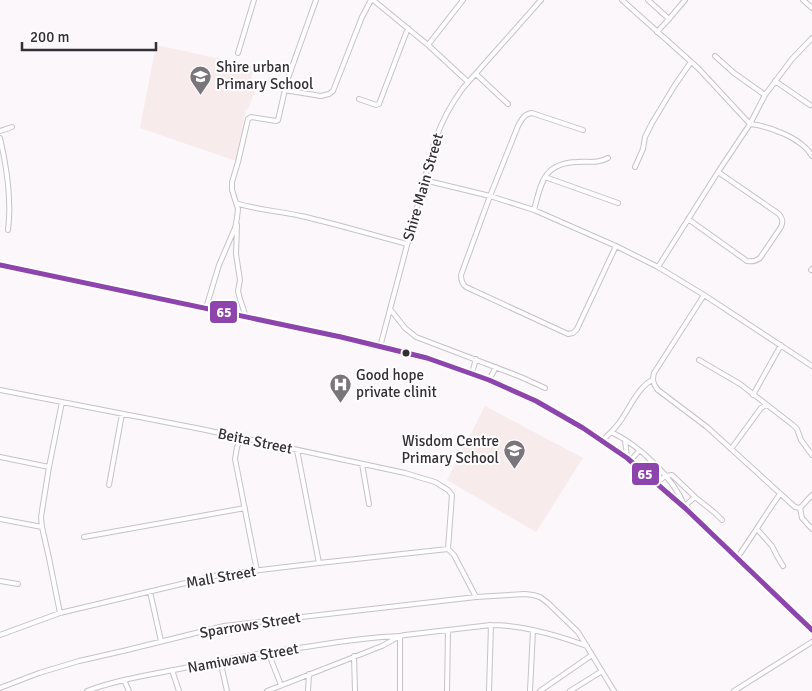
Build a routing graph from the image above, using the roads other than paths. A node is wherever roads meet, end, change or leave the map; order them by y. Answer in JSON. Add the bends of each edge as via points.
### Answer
{"nodes":[{"id":1,"x":254,"y":0,"type":"edge"},
{"id":2,"x":316,"y":0,"type":"edge"},
{"id":3,"x":372,"y":0,"type":"edge"},
{"id":4,"x":463,"y":0,"type":"edge"},
{"id":5,"x":541,"y":0,"type":"edge"},
{"id":6,"x":622,"y":0,"type":"edge"},
{"id":7,"x":649,"y":0,"type":"edge"},
{"id":8,"x":685,"y":0,"type":"edge"},
{"id":9,"x":804,"y":0,"type":"edge"},
{"id":10,"x":812,"y":8,"type":"edge"},
{"id":11,"x":669,"y":18,"type":"junction"},
{"id":12,"x":408,"y":28,"type":"junction"},
{"id":13,"x":657,"y":32,"type":"junction"},
{"id":14,"x":812,"y":38,"type":"edge"},
{"id":15,"x":428,"y":45,"type":"junction"},
{"id":16,"x":238,"y":53,"type":"dead end"},
{"id":17,"x":715,"y":56,"type":"dead end"},
{"id":18,"x":691,"y":62,"type":"junction"},
{"id":19,"x":476,"y":74,"type":"junction"},
{"id":20,"x":775,"y":81,"type":"junction"},
{"id":21,"x":468,"y":82,"type":"junction"},
{"id":22,"x":284,"y":90,"type":"junction"},
{"id":23,"x":765,"y":95,"type":"junction"},
{"id":24,"x":359,"y":99,"type":"dead end"},
{"id":25,"x":508,"y":104,"type":"dead end"},
{"id":26,"x":810,"y":105,"type":"dead end"},
{"id":27,"x":750,"y":124,"type":"junction"},
{"id":28,"x":12,"y":127,"type":"dead end"},
{"id":29,"x":582,"y":130,"type":"dead end"},
{"id":30,"x":0,"y":132,"type":"edge"},
{"id":31,"x":0,"y":138,"type":"edge"},
{"id":32,"x":812,"y":156,"type":"edge"},
{"id":33,"x":608,"y":158,"type":"dead end"},
{"id":34,"x":634,"y":167,"type":"dead end"},
{"id":35,"x":718,"y":172,"type":"junction"},
{"id":36,"x":545,"y":176,"type":"junction"},
{"id":37,"x":424,"y":180,"type":"junction"},
{"id":38,"x":490,"y":196,"type":"junction"},
{"id":39,"x":236,"y":203,"type":"junction"},
{"id":40,"x":618,"y":203,"type":"dead end"},
{"id":41,"x":534,"y":210,"type":"junction"},
{"id":42,"x":238,"y":218,"type":"junction"},
{"id":43,"x":688,"y":219,"type":"junction"},
{"id":44,"x":8,"y":230,"type":"dead end"},
{"id":45,"x":407,"y":244,"type":"junction"},
{"id":46,"x":616,"y":246,"type":"junction"},
{"id":47,"x":0,"y":265,"type":"edge"},
{"id":48,"x":658,"y":267,"type":"junction"},
{"id":49,"x":704,"y":295,"type":"junction"},
{"id":50,"x":206,"y":308,"type":"junction"},
{"id":51,"x":390,"y":308,"type":"junction"},
{"id":52,"x":246,"y":317,"type":"junction"},
{"id":53,"x":781,"y":345,"type":"junction"},
{"id":54,"x":380,"y":347,"type":"junction"},
{"id":55,"x":476,"y":359,"type":"junction"},
{"id":56,"x":699,"y":360,"type":"dead end"},
{"id":57,"x":812,"y":366,"type":"edge"},
{"id":58,"x":496,"y":367,"type":"junction"},
{"id":59,"x":472,"y":373,"type":"junction"},
{"id":60,"x":489,"y":380,"type":"junction"},
{"id":61,"x":653,"y":380,"type":"junction"},
{"id":62,"x":545,"y":388,"type":"dead end"},
{"id":63,"x":0,"y":390,"type":"edge"},
{"id":64,"x":753,"y":395,"type":"junction"},
{"id":65,"x":62,"y":402,"type":"junction"},
{"id":66,"x":766,"y":405,"type":"junction"},
{"id":67,"x":122,"y":414,"type":"junction"},
{"id":68,"x":611,"y":432,"type":"junction"},
{"id":69,"x":240,"y":438,"type":"junction"},
{"id":70,"x":625,"y":440,"type":"junction"},
{"id":71,"x":602,"y":441,"type":"junction"},
{"id":72,"x":731,"y":449,"type":"junction"},
{"id":73,"x":297,"y":450,"type":"junction"},
{"id":74,"x":639,"y":451,"type":"junction"},
{"id":75,"x":812,"y":455,"type":"edge"},
{"id":76,"x":0,"y":457,"type":"edge"},
{"id":77,"x":629,"y":460,"type":"junction"},
{"id":78,"x":362,"y":464,"type":"junction"},
{"id":79,"x":49,"y":467,"type":"junction"},
{"id":80,"x":665,"y":476,"type":"junction"},
{"id":81,"x":657,"y":484,"type":"junction"},
{"id":82,"x":109,"y":485,"type":"dead end"},
{"id":83,"x":780,"y":494,"type":"junction"},
{"id":84,"x":812,"y":495,"type":"edge"},
{"id":85,"x":695,"y":497,"type":"junction"},
{"id":86,"x":369,"y":504,"type":"dead end"},
{"id":87,"x":245,"y":508,"type":"junction"},
{"id":88,"x":685,"y":508,"type":"junction"},
{"id":89,"x":800,"y":508,"type":"junction"},
{"id":90,"x":0,"y":519,"type":"edge"},
{"id":91,"x":722,"y":520,"type":"dead end"},
{"id":92,"x":42,"y":527,"type":"junction"},
{"id":93,"x":812,"y":529,"type":"edge"},
{"id":94,"x":757,"y":530,"type":"junction"},
{"id":95,"x":84,"y":537,"type":"dead end"},
{"id":96,"x":448,"y":550,"type":"junction"},
{"id":97,"x":737,"y":558,"type":"junction"},
{"id":98,"x":319,"y":563,"type":"junction"},
{"id":99,"x":783,"y":566,"type":"dead end"},
{"id":100,"x":257,"y":571,"type":"junction"},
{"id":101,"x":0,"y":580,"type":"edge"},
{"id":102,"x":18,"y":584,"type":"dead end"},
{"id":103,"x":150,"y":592,"type":"junction"},
{"id":104,"x":476,"y":596,"type":"junction"},
{"id":105,"x":60,"y":613,"type":"junction"},
{"id":106,"x":491,"y":624,"type":"junction"},
{"id":107,"x":448,"y":630,"type":"junction"},
{"id":108,"x":533,"y":630,"type":"junction"},
{"id":109,"x":812,"y":630,"type":"edge"},
{"id":110,"x":0,"y":635,"type":"edge"},
{"id":111,"x":400,"y":636,"type":"junction"},
{"id":112,"x":161,"y":641,"type":"junction"},
{"id":113,"x":812,"y":642,"type":"edge"},
{"id":114,"x":587,"y":646,"type":"junction"},
{"id":115,"x":268,"y":652,"type":"junction"},
{"id":116,"x":592,"y":655,"type":"junction"},
{"id":117,"x":354,"y":656,"type":"junction"},
{"id":118,"x":220,"y":660,"type":"junction"},
{"id":119,"x":172,"y":670,"type":"junction"},
{"id":120,"x":602,"y":671,"type":"junction"},
{"id":121,"x":309,"y":674,"type":"junction"},
{"id":122,"x":124,"y":680,"type":"junction"},
{"id":123,"x":281,"y":685,"type":"junction"},
{"id":124,"x":0,"y":688,"type":"edge"},
{"id":125,"x":87,"y":691,"type":"edge"},
{"id":126,"x":129,"y":691,"type":"edge"},
{"id":127,"x":179,"y":691,"type":"edge"},
{"id":128,"x":227,"y":691,"type":"edge"},
{"id":129,"x":266,"y":691,"type":"edge"},
{"id":130,"x":308,"y":691,"type":"edge"},
{"id":131,"x":355,"y":691,"type":"edge"},
{"id":132,"x":400,"y":691,"type":"edge"},
{"id":133,"x":448,"y":691,"type":"edge"},
{"id":134,"x":489,"y":691,"type":"edge"},
{"id":135,"x":530,"y":691,"type":"edge"},
{"id":136,"x":540,"y":691,"type":"edge"},
{"id":137,"x":570,"y":691,"type":"edge"},
{"id":138,"x":614,"y":691,"type":"edge"},
{"id":139,"x":734,"y":691,"type":"edge"}],
"edges":[{"from":1,"to":16,"type":"street"},
{"from":2,"to":22,"type":"street"},
{"from":3,"to":12,"type":"street"},
{"from":3,"to":22,"type":"street","via":[[333,91],[321,96]]},
{"from":4,"to":15,"type":"street"},
{"from":5,"to":19,"type":"street","name":"Shire Main Street"},
{"from":6,"to":13,"type":"street"},
{"from":7,"to":11,"type":"street"},
{"from":8,"to":11,"type":"street"},
{"from":9,"to":10,"type":"street"},
{"from":11,"to":13,"type":"street"},
{"from":12,"to":15,"type":"street"},
{"from":12,"to":24,"type":"street","via":[[379,104]]},
{"from":13,"to":18,"type":"street"},
{"from":14,"to":20,"type":"street"},
{"from":15,"to":21,"type":"street"},
{"from":17,"to":23,"type":"street"},
{"from":18,"to":27,"type":"street"},
{"from":18,"to":34,"type":"street","via":[[652,123]]},
{"from":19,"to":21,"type":"street","name":"Shire Main Street"},
{"from":19,"to":25,"type":"street"},
{"from":20,"to":23,"type":"street"},
{"from":20,"to":26,"type":"street"},
{"from":21,"to":37,"type":"street","name":"Shire Main Street","via":[[443,120]]},
{"from":22,"to":39,"type":"street","via":[[278,120],[248,119],[232,182]]},
{"from":23,"to":27,"type":"street"},
{"from":27,"to":32,"type":"street","via":[[790,137]]},
{"from":27,"to":35,"type":"street"},
{"from":28,"to":30,"type":"street"},
{"from":29,"to":38,"type":"street","via":[[543,116],[527,114],[518,126]]},
{"from":31,"to":44,"type":"street","via":[[10,199]]},
{"from":33,"to":36,"type":"street","via":[[598,162],[564,163]]},
{"from":35,"to":43,"type":"street"},
{"from":35,"to":43,"type":"street","via":[[779,214],[783,222],[781,227],[760,258],[752,262]]},
{"from":36,"to":40,"type":"street"},
{"from":36,"to":41,"type":"street"},
{"from":37,"to":38,"type":"street"},
{"from":37,"to":45,"type":"street","name":"Shire Main Street"},
{"from":38,"to":41,"type":"street"},
{"from":38,"to":46,"type":"street","via":[[461,275],[463,284],[568,334],[577,329]]},
{"from":39,"to":42,"type":"street"},
{"from":39,"to":45,"type":"street"},
{"from":41,"to":46,"type":"street"},
{"from":42,"to":50,"type":"street","via":[[218,265]]},
{"from":42,"to":52,"type":"street","via":[[238,291]]},
{"from":43,"to":48,"type":"street"},
{"from":45,"to":51,"type":"street","name":"Shire Main Street"},
{"from":46,"to":48,"type":"street"},
{"from":47,"to":50,"type":"main road"},
{"from":48,"to":49,"type":"street"},
{"from":49,"to":53,"type":"street"},
{"from":49,"to":61,"type":"street","via":[[654,373]]},
{"from":50,"to":52,"type":"main road"},
{"from":51,"to":54,"type":"street","name":"Shire Main Street"},
{"from":51,"to":55,"type":"street","via":[[416,337]]},
{"from":52,"to":54,"type":"main road"},
{"from":53,"to":57,"type":"street"},
{"from":53,"to":64,"type":"street"},
{"from":54,"to":59,"type":"main road"},
{"from":55,"to":58,"type":"street"},
{"from":55,"to":59,"type":"street"},
{"from":56,"to":64,"type":"street"},
{"from":58,"to":60,"type":"street"},
{"from":58,"to":62,"type":"street"},
{"from":59,"to":60,"type":"main road"},
{"from":60,"to":71,"type":"main road","via":[[536,401]]},
{"from":61,"to":68,"type":"street","via":[[646,383]]},
{"from":61,"to":72,"type":"street","via":[[658,390],[697,418]]},
{"from":63,"to":65,"type":"street","name":"Beita Street"},
{"from":64,"to":66,"type":"street"},
{"from":65,"to":67,"type":"street","name":"Beita Street"},
{"from":65,"to":79,"type":"street"},
{"from":66,"to":72,"type":"street"},
{"from":66,"to":75,"type":"street","via":[[797,429]]},
{"from":67,"to":69,"type":"street","name":"Beita Street"},
{"from":67,"to":82,"type":"street"},
{"from":68,"to":70,"type":"street"},
{"from":68,"to":71,"type":"street"},
{"from":69,"to":73,"type":"street","name":"Beita Street"},
{"from":69,"to":87,"type":"street","via":[[235,459]]},
{"from":70,"to":74,"type":"street"},
{"from":70,"to":77,"type":"street"},
{"from":71,"to":77,"type":"main road"},
{"from":72,"to":83,"type":"street"},
{"from":73,"to":78,"type":"street","name":"Beita Street"},
{"from":73,"to":98,"type":"street"},
{"from":74,"to":77,"type":"street"},
{"from":74,"to":80,"type":"street"},
{"from":76,"to":79,"type":"street"},
{"from":77,"to":81,"type":"main road"},
{"from":78,"to":86,"type":"street"},
{"from":78,"to":96,"type":"street","name":"Beita Street","via":[[435,482],[448,490],[452,496]]},
{"from":79,"to":92,"type":"street"},
{"from":80,"to":81,"type":"street"},
{"from":80,"to":85,"type":"street","via":[[672,475]]},
{"from":80,"to":88,"type":"street"},
{"from":81,"to":88,"type":"main road"},
{"from":83,"to":89,"type":"street","via":[[795,508]]},
{"from":83,"to":94,"type":"street"},
{"from":84,"to":89,"type":"street"},
{"from":85,"to":88,"type":"street"},
{"from":85,"to":91,"type":"street"},
{"from":87,"to":95,"type":"street"},
{"from":87,"to":100,"type":"street"},
{"from":88,"to":97,"type":"main road"},
{"from":89,"to":93,"type":"street","via":[[802,518]]},
{"from":90,"to":92,"type":"street"},
{"from":92,"to":105,"type":"street"},
{"from":94,"to":97,"type":"street"},
{"from":94,"to":99,"type":"street","via":[[772,546]]},
{"from":96,"to":98,"type":"street","name":"Mall Street"},
{"from":96,"to":104,"type":"street","via":[[454,554]]},
{"from":97,"to":109,"type":"main road"},
{"from":98,"to":100,"type":"street","name":"Mall Street"},
{"from":100,"to":103,"type":"street","name":"Mall Street","via":[[219,575]]},
{"from":101,"to":102,"type":"street"},
{"from":103,"to":105,"type":"street","name":"Mall Street"},
{"from":103,"to":112,"type":"street"},
{"from":104,"to":112,"type":"street","name":"Sparrows Street","via":[[224,626]]},
{"from":104,"to":114,"type":"street","name":"Sparrows Street","via":[[525,594],[540,597],[578,632]]},
{"from":105,"to":110,"type":"street","name":"Mall Street"},
{"from":106,"to":107,"type":"street","name":"Namiwawa Street"},
{"from":106,"to":108,"type":"street","name":"Namiwawa Street"},
{"from":106,"to":134,"type":"street"},
{"from":107,"to":111,"type":"street","name":"Namiwawa Street"},
{"from":107,"to":133,"type":"street"},
{"from":108,"to":114,"type":"street","name":"Namiwawa Street"},
{"from":108,"to":135,"type":"street"},
{"from":111,"to":115,"type":"street","name":"Namiwawa Street"},
{"from":111,"to":117,"type":"street"},
{"from":111,"to":132,"type":"street"},
{"from":112,"to":124,"type":"street","name":"Sparrows Street","via":[[74,662]]},
{"from":113,"to":139,"type":"street"},
{"from":114,"to":116,"type":"street","name":"Sparrows Street"},
{"from":115,"to":118,"type":"street","name":"Namiwawa Street"},
{"from":115,"to":123,"type":"street"},
{"from":116,"to":120,"type":"street","name":"Sparrows Street"},
{"from":116,"to":136,"type":"street"},
{"from":117,"to":121,"type":"street"},
{"from":117,"to":131,"type":"street"},
{"from":118,"to":119,"type":"street","name":"Namiwawa Street"},
{"from":118,"to":128,"type":"street"},
{"from":119,"to":122,"type":"street","name":"Namiwawa Street"},
{"from":119,"to":127,"type":"street"},
{"from":120,"to":137,"type":"street"},
{"from":120,"to":138,"type":"street","name":"Sparrows Street"},
{"from":121,"to":123,"type":"street"},
{"from":121,"to":130,"type":"street"},
{"from":122,"to":125,"type":"street","name":"Namiwawa Street"},
{"from":122,"to":126,"type":"street"},
{"from":123,"to":129,"type":"street"}]}
